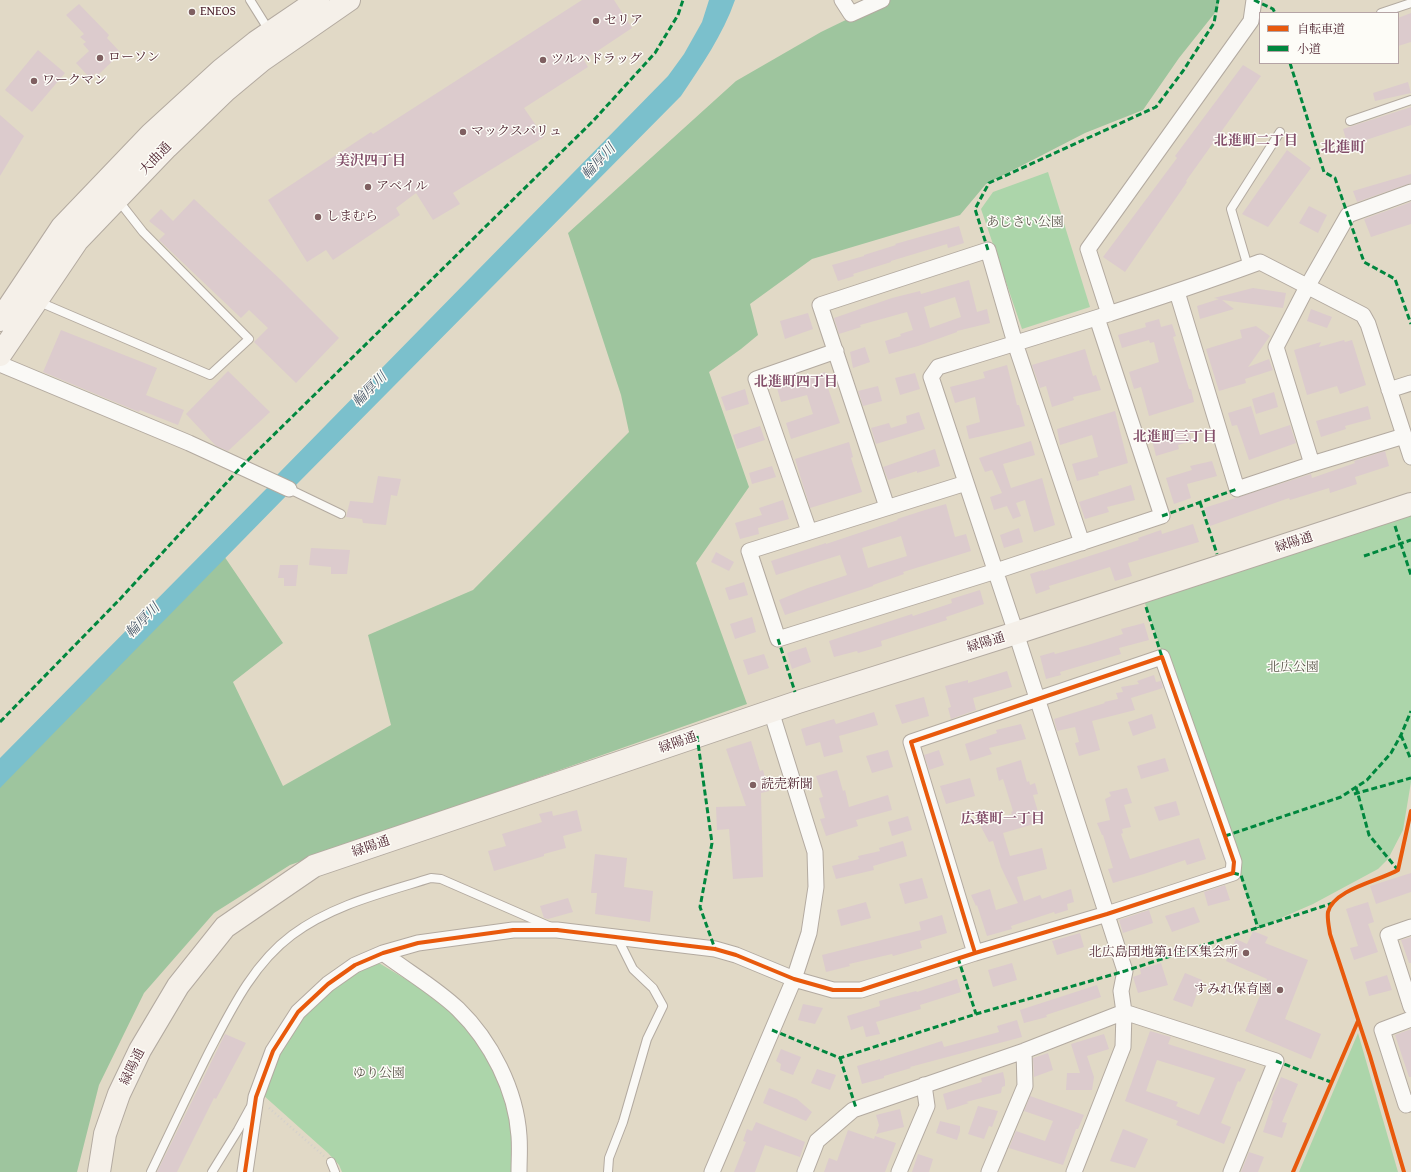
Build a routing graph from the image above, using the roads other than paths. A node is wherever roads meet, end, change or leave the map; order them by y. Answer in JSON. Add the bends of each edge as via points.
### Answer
{"nodes":[{"id":1,"x":250,"y":0,"type":"edge"},
{"id":2,"x":318,"y":0,"type":"edge"},
{"id":3,"x":349,"y":0,"type":"edge"},
{"id":4,"x":842,"y":0,"type":"edge"},
{"id":5,"x":882,"y":0,"type":"edge"},
{"id":6,"x":1254,"y":0,"type":"edge"},
{"id":7,"x":1411,"y":3,"type":"edge"},
{"id":8,"x":1384,"y":12,"type":"edge"},
{"id":9,"x":270,"y":32,"type":"junction"},
{"id":10,"x":1411,"y":100,"type":"edge"},
{"id":11,"x":1350,"y":121,"type":"dead end"},
{"id":12,"x":1280,"y":132,"type":"dead end"},
{"id":13,"x":1411,"y":192,"type":"edge"},
{"id":14,"x":118,"y":199,"type":"junction"},
{"id":15,"x":1248,"y":267,"type":"junction"},
{"id":16,"x":1307,"y":287,"type":"junction"},
{"id":17,"x":1177,"y":292,"type":"junction"},
{"id":18,"x":36,"y":301,"type":"junction"},
{"id":19,"x":1103,"y":316,"type":"junction"},
{"id":20,"x":0,"y":320,"type":"edge"},
{"id":21,"x":1015,"y":343,"type":"junction"},
{"id":22,"x":836,"y":351,"type":"junction"},
{"id":23,"x":0,"y":355,"type":"edge"},
{"id":24,"x":0,"y":364,"type":"edge"},
{"id":25,"x":1411,"y":383,"type":"edge"},
{"id":26,"x":1388,"y":390,"type":"junction"},
{"id":27,"x":1404,"y":436,"type":"junction"},
{"id":28,"x":1411,"y":457,"type":"edge"},
{"id":29,"x":1312,"y":464,"type":"junction"},
{"id":30,"x":966,"y":483,"type":"junction"},
{"id":31,"x":288,"y":489,"type":"joint"},
{"id":32,"x":1411,"y":504,"type":"edge"},
{"id":33,"x":887,"y":507,"type":"junction"},
{"id":34,"x":341,"y":514,"type":"dead end"},
{"id":35,"x":809,"y":532,"type":"junction"},
{"id":36,"x":1082,"y":543,"type":"junction"},
{"id":37,"x":996,"y":571,"type":"junction"},
{"id":38,"x":1016,"y":633,"type":"junction"},
{"id":39,"x":1037,"y":700,"type":"junction"},
{"id":40,"x":771,"y":711,"type":"junction"},
{"id":41,"x":1108,"y":914,"type":"junction"},
{"id":42,"x":1411,"y":927,"type":"edge"},
{"id":43,"x":557,"y":930,"type":"junction"},
{"id":44,"x":617,"y":936,"type":"junction"},
{"id":45,"x":383,"y":953,"type":"junction"},
{"id":46,"x":975,"y":953,"type":"junction"},
{"id":47,"x":794,"y":979,"type":"junction"},
{"id":48,"x":1411,"y":1007,"type":"edge"},
{"id":49,"x":1124,"y":1012,"type":"junction"},
{"id":50,"x":1411,"y":1019,"type":"edge"},
{"id":51,"x":1024,"y":1051,"type":"junction"},
{"id":52,"x":924,"y":1085,"type":"junction"},
{"id":53,"x":256,"y":1097,"type":"junction"},
{"id":54,"x":1411,"y":1103,"type":"edge"},
{"id":55,"x":331,"y":1162,"type":"road end"},
{"id":56,"x":99,"y":1172,"type":"edge"},
{"id":57,"x":151,"y":1172,"type":"edge"},
{"id":58,"x":212,"y":1172,"type":"edge"},
{"id":59,"x":245,"y":1172,"type":"edge"},
{"id":60,"x":335,"y":1172,"type":"edge"},
{"id":61,"x":519,"y":1172,"type":"edge"},
{"id":62,"x":608,"y":1172,"type":"edge"},
{"id":63,"x":712,"y":1172,"type":"edge"},
{"id":64,"x":805,"y":1172,"type":"edge"},
{"id":65,"x":898,"y":1172,"type":"edge"},
{"id":66,"x":989,"y":1172,"type":"edge"},
{"id":67,"x":1074,"y":1172,"type":"edge"},
{"id":68,"x":1231,"y":1172,"type":"edge"}],
"edges":[{"from":1,"to":9,"type":"lane"},
{"from":2,"to":9,"type":"street","name":"大曲通"},
{"from":3,"to":14,"type":"street","name":"大曲通","via":[[261,61],[225,91]]},
{"from":4,"to":5,"type":"street","via":[[851,14]]},
{"from":6,"to":19,"type":"street","via":[[1251,21],[1088,250]]},
{"from":7,"to":8,"type":"lane"},
{"from":9,"to":20,"type":"street","name":"大曲通","via":[[221,70],[151,134],[62,227]]},
{"from":10,"to":11,"type":"lane"},
{"from":12,"to":15,"type":"lane","via":[[1231,209]]},
{"from":13,"to":16,"type":"street","via":[[1348,215]]},
{"from":14,"to":18,"type":"street","name":"大曲通","via":[[77,241]]},
{"from":14,"to":18,"type":"lane","via":[[143,232],[249,339],[210,375]]},
{"from":15,"to":16,"type":"street","via":[[1260,262]]},
{"from":15,"to":17,"type":"street"},
{"from":16,"to":26,"type":"street","via":[[1363,315]]},
{"from":16,"to":29,"type":"street","via":[[1276,347]]},
{"from":17,"to":19,"type":"street"},
{"from":17,"to":29,"type":"street","via":[[1237,489]]},
{"from":18,"to":23,"type":"street","name":"大曲通"},
{"from":19,"to":21,"type":"street"},
{"from":19,"to":36,"type":"street","via":[[1162,516]]},
{"from":21,"to":22,"type":"street","via":[[988,250],[820,305]]},
{"from":21,"to":30,"type":"street","via":[[938,367],[931,377]]},
{"from":21,"to":36,"type":"street"},
{"from":22,"to":33,"type":"street"},
{"from":22,"to":35,"type":"street","via":[[756,379]]},
{"from":24,"to":31,"type":"street","via":[[189,443]]},
{"from":25,"to":26,"type":"street"},
{"from":26,"to":27,"type":"street"},
{"from":27,"to":28,"type":"street"},
{"from":27,"to":29,"type":"street"},
{"from":30,"to":33,"type":"street"},
{"from":30,"to":37,"type":"street"},
{"from":31,"to":34,"type":"lane"},
{"from":32,"to":38,"type":"street","name":"緑陽通"},
{"from":33,"to":35,"type":"street"},
{"from":35,"to":37,"type":"street","via":[[749,551],[778,639]]},
{"from":36,"to":37,"type":"street"},
{"from":37,"to":38,"type":"street"},
{"from":38,"to":39,"type":"street"},
{"from":38,"to":40,"type":"street","name":"緑陽通"},
{"from":39,"to":41,"type":"street"},
{"from":39,"to":41,"type":"street","via":[[1162,657],[1234,862],[1233,873]]},
{"from":39,"to":46,"type":"street","via":[[911,742]]},
{"from":40,"to":47,"type":"street","via":[[815,852],[816,887],[809,932]]},
{"from":40,"to":56,"type":"street","name":"緑陽通","via":[[314,866],[237,918],[225,927],[178,986],[140,1050],[119,1094],[105,1134]]},
{"from":41,"to":46,"type":"street"},
{"from":41,"to":49,"type":"street","via":[[1125,971],[1121,991]]},
{"from":42,"to":48,"type":"street","via":[[1388,935]]},
{"from":43,"to":44,"type":"street"},
{"from":43,"to":45,"type":"street","via":[[513,930],[418,943]]},
{"from":43,"to":57,"type":"lane","via":[[441,879],[431,878],[336,909],[292,934],[272,952],[235,1002]]},
{"from":44,"to":47,"type":"street","via":[[736,955]]},
{"from":44,"to":62,"type":"lane","via":[[633,969],[653,988],[663,1006],[647,1039],[610,1158]]},
{"from":45,"to":53,"type":"street","via":[[355,965],[328,984],[298,1012],[272,1051]]},
{"from":45,"to":61,"type":"street","via":[[458,1010],[485,1041],[501,1069],[512,1100],[519,1134]]},
{"from":46,"to":47,"type":"street","via":[[861,990],[833,990]]},
{"from":47,"to":63,"type":"street"},
{"from":49,"to":51,"type":"street"},
{"from":49,"to":67,"type":"street","via":[[1123,1047]]},
{"from":49,"to":68,"type":"street","via":[[1276,1061]]},
{"from":50,"to":54,"type":"street","via":[[1382,1030],[1406,1105]]},
{"from":51,"to":52,"type":"street"},
{"from":51,"to":66,"type":"street","via":[[1025,1086]]},
{"from":52,"to":64,"type":"street","via":[[853,1110],[817,1142]]},
{"from":52,"to":65,"type":"street","via":[[927,1106]]},
{"from":53,"to":58,"type":"lane"},
{"from":53,"to":59,"type":"street"},
{"from":55,"to":60,"type":"lane"}]}
